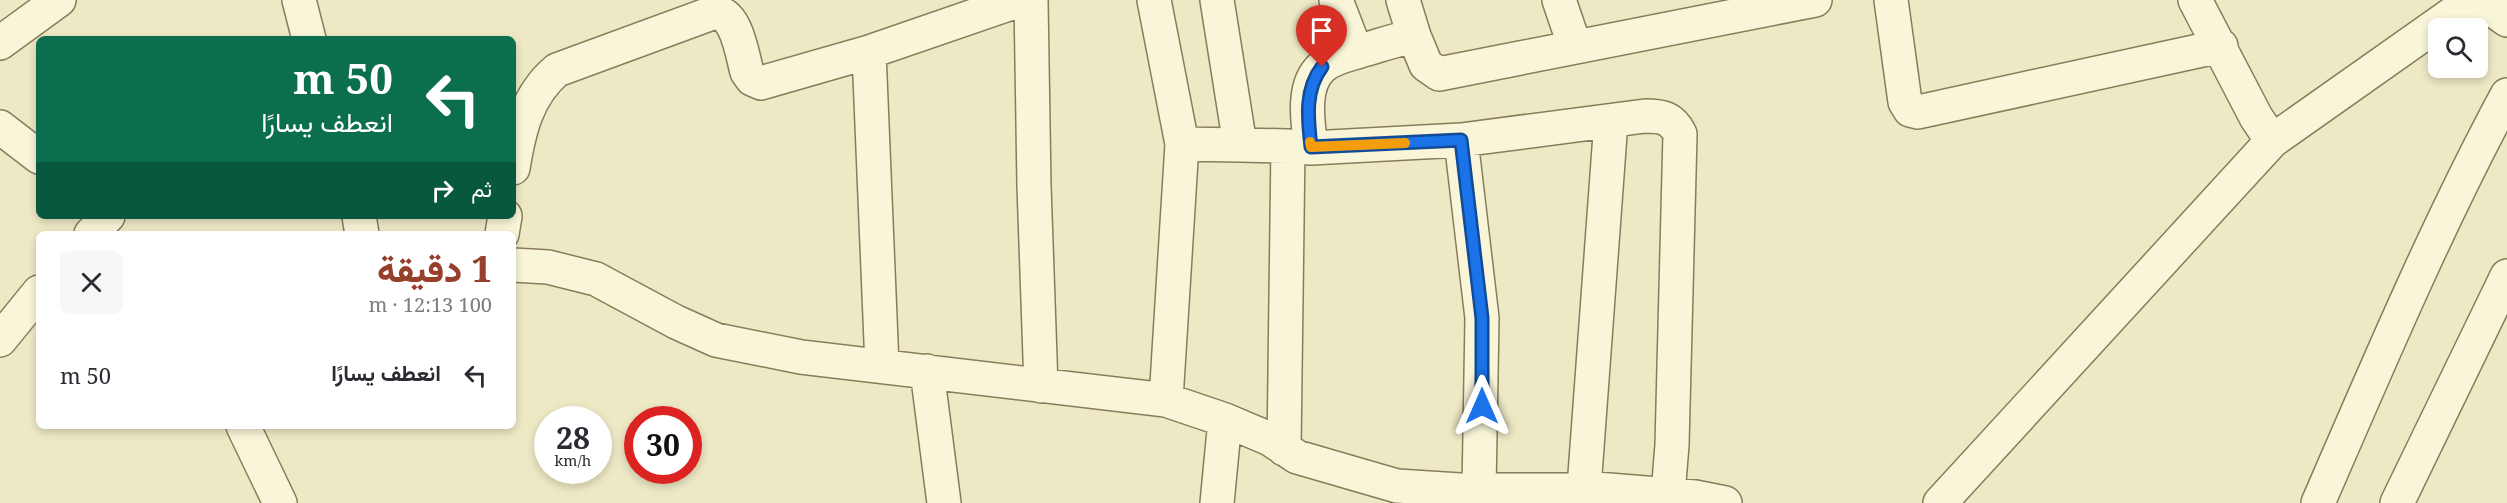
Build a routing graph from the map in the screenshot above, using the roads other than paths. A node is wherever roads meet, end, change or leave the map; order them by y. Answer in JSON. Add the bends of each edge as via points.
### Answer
{"nodes":[{"id":1,"x":58,"y":0,"type":"edge"},
{"id":2,"x":299,"y":0,"type":"edge"},
{"id":3,"x":1020,"y":0,"type":"edge"},
{"id":4,"x":1031,"y":0,"type":"edge"},
{"id":5,"x":1154,"y":0,"type":"edge"},
{"id":6,"x":1217,"y":0,"type":"edge"},
{"id":7,"x":1336,"y":0,"type":"edge"},
{"id":8,"x":1403,"y":0,"type":"edge"},
{"id":9,"x":1559,"y":0,"type":"edge"},
{"id":10,"x":1815,"y":0,"type":"edge"},
{"id":11,"x":1891,"y":0,"type":"edge"},
{"id":12,"x":2195,"y":0,"type":"edge"},
{"id":13,"x":1706,"y":10,"type":"edge"},
{"id":14,"x":2507,"y":20,"type":"edge"},
{"id":15,"x":308,"y":36,"type":"edge"},
{"id":16,"x":1414,"y":36,"type":"junction"},
{"id":17,"x":0,"y":43,"type":"edge"},
{"id":18,"x":2220,"y":46,"type":"junction"},
{"id":19,"x":1575,"y":47,"type":"junction"},
{"id":20,"x":868,"y":52,"type":"junction"},
{"id":21,"x":1356,"y":52,"type":"junction"},
{"id":22,"x":2507,"y":95,"type":"edge"},
{"id":23,"x":1611,"y":121,"type":"junction"},
{"id":24,"x":0,"y":127,"type":"edge"},
{"id":25,"x":1461,"y":140,"type":"junction"},
{"id":26,"x":2272,"y":141,"type":"junction"},
{"id":27,"x":1182,"y":144,"type":"junction"},
{"id":28,"x":1240,"y":144,"type":"junction"},
{"id":29,"x":1300,"y":147,"type":"junction"},
{"id":30,"x":36,"y":155,"type":"edge"},
{"id":31,"x":516,"y":156,"type":"edge"},
{"id":32,"x":105,"y":219,"type":"edge"},
{"id":33,"x":116,"y":219,"type":"edge"},
{"id":34,"x":94,"y":231,"type":"edge"},
{"id":35,"x":126,"y":231,"type":"edge"},
{"id":36,"x":516,"y":266,"type":"edge"},
{"id":37,"x":2507,"y":276,"type":"edge"},
{"id":38,"x":36,"y":296,"type":"edge"},
{"id":39,"x":0,"y":340,"type":"edge"},
{"id":40,"x":882,"y":366,"type":"junction"},
{"id":41,"x":927,"y":371,"type":"junction"},
{"id":42,"x":1041,"y":386,"type":"junction"},
{"id":43,"x":1166,"y":400,"type":"junction"},
{"id":44,"x":1225,"y":420,"type":"junction"},
{"id":45,"x":244,"y":429,"type":"edge"},
{"id":46,"x":1284,"y":448,"type":"junction"},
{"id":47,"x":1479,"y":490,"type":"junction"},
{"id":48,"x":1574,"y":493,"type":"edge"},
{"id":49,"x":1668,"y":494,"type":"junction"},
{"id":50,"x":280,"y":503,"type":"edge"},
{"id":51,"x":944,"y":503,"type":"edge"},
{"id":52,"x":1217,"y":503,"type":"edge"},
{"id":53,"x":1725,"y":503,"type":"edge"},
{"id":54,"x":1940,"y":503,"type":"edge"},
{"id":55,"x":2318,"y":503,"type":"edge"},
{"id":56,"x":2397,"y":503,"type":"edge"}],
"edges":[{"from":1,"to":17,"type":"street"},
{"from":2,"to":15,"type":"street"},
{"from":3,"to":20,"type":"street"},
{"from":4,"to":42,"type":"street"},
{"from":5,"to":27,"type":"street"},
{"from":6,"to":28,"type":"street"},
{"from":7,"to":21,"type":"street"},
{"from":8,"to":16,"type":"street"},
{"from":9,"to":19,"type":"street"},
{"from":10,"to":13,"type":"street"},
{"from":11,"to":18,"type":"street","via":[[1905,102],[1910,110],[1918,112]]},
{"from":12,"to":18,"type":"street"},
{"from":13,"to":19,"type":"street"},
{"from":14,"to":26,"type":"street","via":[[2483,3],[2471,2]]},
{"from":16,"to":19,"type":"street","via":[[1426,65],[1440,74]]},
{"from":16,"to":21,"type":"street"},
{"from":18,"to":26,"type":"street"},
{"from":20,"to":31,"type":"street","via":[[760,83],[747,72],[732,23],[720,11],[712,13],[557,70],[543,82],[529,105]]},
{"from":20,"to":40,"type":"street"},
{"from":21,"to":29,"type":"street","via":[[1322,67],[1317,74],[1309,90],[1308,120]]},
{"from":22,"to":55,"type":"street","via":[[2400,314]]},
{"from":23,"to":25,"type":"street"},
{"from":23,"to":48,"type":"street"},
{"from":23,"to":49,"type":"street","via":[[1661,116],[1674,122],[1680,134]]},
{"from":24,"to":30,"type":"street"},
{"from":25,"to":29,"type":"street"},
{"from":25,"to":47,"type":"street","via":[[1482,318]]},
{"from":26,"to":54,"type":"street"},
{"from":27,"to":28,"type":"street"},
{"from":27,"to":43,"type":"street"},
{"from":28,"to":29,"type":"street"},
{"from":29,"to":46,"type":"street"},
{"from":32,"to":34,"type":"street"},
{"from":33,"to":35,"type":"street"},
{"from":36,"to":40,"type":"street","via":[[548,267],[596,279],[716,339],[801,357]]},
{"from":37,"to":56,"type":"street"},
{"from":38,"to":39,"type":"street"},
{"from":40,"to":41,"type":"street"},
{"from":41,"to":42,"type":"street"},
{"from":41,"to":51,"type":"street"},
{"from":42,"to":43,"type":"street"},
{"from":43,"to":44,"type":"street"},
{"from":44,"to":46,"type":"street"},
{"from":44,"to":52,"type":"street"},
{"from":45,"to":50,"type":"street"},
{"from":46,"to":47,"type":"street","via":[[1298,457],[1397,486]]},
{"from":47,"to":48,"type":"street"},
{"from":48,"to":49,"type":"street"},
{"from":49,"to":53,"type":"street"}]}
